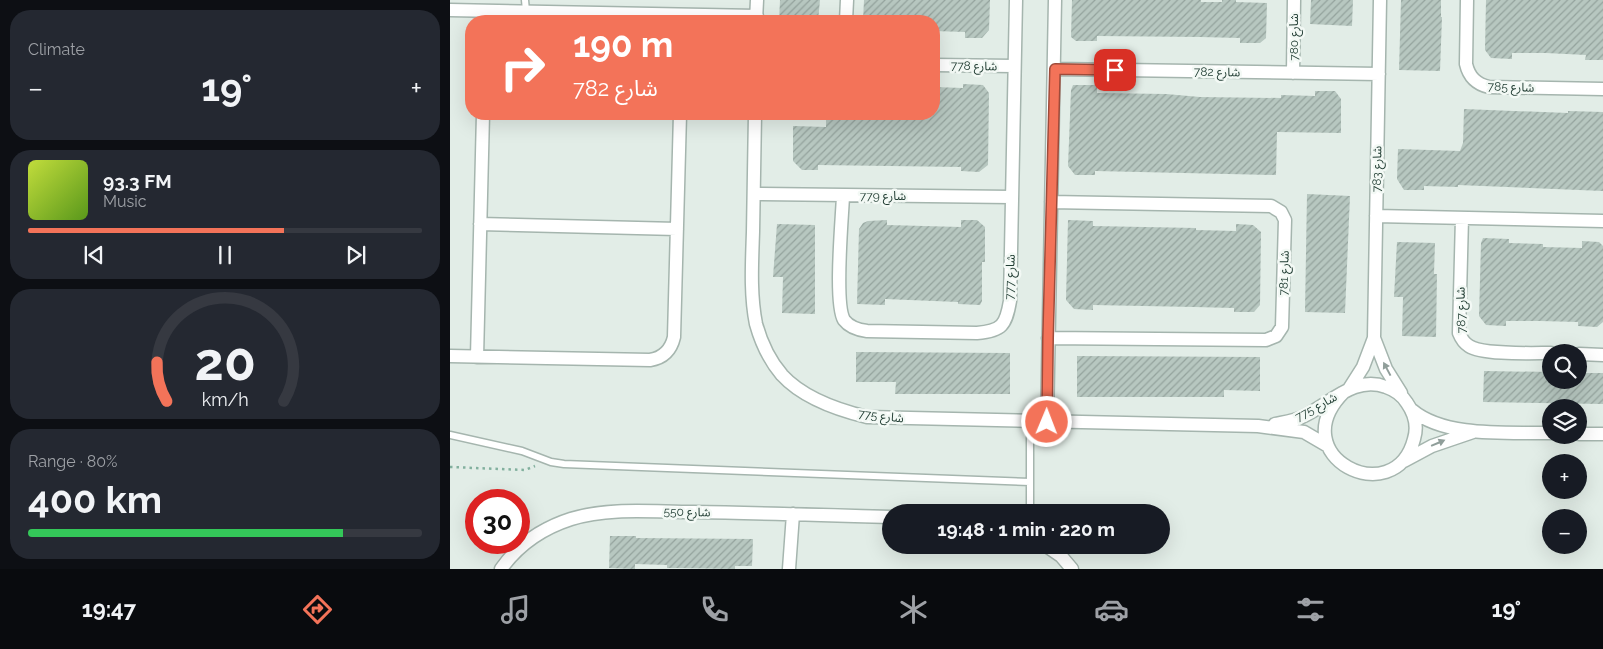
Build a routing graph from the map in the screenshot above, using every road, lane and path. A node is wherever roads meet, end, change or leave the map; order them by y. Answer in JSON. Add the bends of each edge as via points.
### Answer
{"nodes":[{"id":1,"x":757,"y":0,"type":"edge"},
{"id":2,"x":846,"y":0,"type":"edge"},
{"id":3,"x":1016,"y":0,"type":"edge"},
{"id":4,"x":1055,"y":0,"type":"edge"},
{"id":5,"x":1294,"y":0,"type":"edge"},
{"id":6,"x":1380,"y":0,"type":"edge"},
{"id":7,"x":1468,"y":0,"type":"edge"},
{"id":8,"x":519,"y":7,"type":"edge"},
{"id":9,"x":450,"y":10,"type":"edge"},
{"id":10,"x":677,"y":15,"type":"edge"},
{"id":11,"x":756,"y":15,"type":"edge"},
{"id":12,"x":846,"y":15,"type":"edge"},
{"id":13,"x":940,"y":65,"type":"edge"},
{"id":14,"x":1014,"y":66,"type":"junction"},
{"id":15,"x":1055,"y":69,"type":"junction"},
{"id":16,"x":1293,"y":73,"type":"junction"},
{"id":17,"x":1379,"y":74,"type":"junction"},
{"id":18,"x":1603,"y":89,"type":"edge"},
{"id":19,"x":483,"y":120,"type":"edge"},
{"id":20,"x":680,"y":120,"type":"edge"},
{"id":21,"x":755,"y":120,"type":"edge"},
{"id":22,"x":754,"y":194,"type":"junction"},
{"id":23,"x":843,"y":196,"type":"junction"},
{"id":24,"x":1011,"y":197,"type":"junction"},
{"id":25,"x":1051,"y":202,"type":"junction"},
{"id":26,"x":1376,"y":216,"type":"junction"},
{"id":27,"x":1462,"y":218,"type":"junction"},
{"id":28,"x":1603,"y":221,"type":"edge"},
{"id":29,"x":480,"y":224,"type":"junction"},
{"id":30,"x":677,"y":229,"type":"junction"},
{"id":31,"x":1048,"y":338,"type":"junction"},
{"id":32,"x":1374,"y":338,"type":"junction"},
{"id":33,"x":1542,"y":353,"type":"edge"},
{"id":34,"x":1587,"y":354,"type":"edge"},
{"id":35,"x":1603,"y":355,"type":"edge"},
{"id":36,"x":450,"y":356,"type":"edge"},
{"id":37,"x":476,"y":357,"type":"junction"},
{"id":38,"x":1346,"y":390,"type":"junction"},
{"id":39,"x":1404,"y":399,"type":"junction"},
{"id":40,"x":1412,"y":410,"type":"junction"},
{"id":41,"x":1030,"y":422,"type":"junction"},
{"id":42,"x":1047,"y":422,"type":"junction"},
{"id":43,"x":1258,"y":426,"type":"junction"},
{"id":44,"x":1478,"y":431,"type":"junction"},
{"id":45,"x":1542,"y":433,"type":"edge"},
{"id":46,"x":1587,"y":434,"type":"edge"},
{"id":47,"x":1603,"y":434,"type":"edge"},
{"id":48,"x":450,"y":435,"type":"edge"},
{"id":49,"x":1328,"y":446,"type":"junction"},
{"id":50,"x":544,"y":460,"type":"junction"},
{"id":51,"x":1401,"y":462,"type":"junction"},
{"id":52,"x":450,"y":466,"type":"edge"},
{"id":53,"x":1030,"y":482,"type":"junction"},
{"id":54,"x":1030,"y":504,"type":"edge"},
{"id":55,"x":793,"y":514,"type":"junction"},
{"id":56,"x":882,"y":517,"type":"edge"},
{"id":57,"x":1058,"y":554,"type":"edge"},
{"id":58,"x":501,"y":569,"type":"edge"},
{"id":59,"x":789,"y":569,"type":"edge"},
{"id":60,"x":1072,"y":569,"type":"edge"}],
"edges":[{"from":1,"to":11,"type":"street"},
{"from":2,"to":12,"type":"street"},
{"from":3,"to":14,"type":"street","name":"شارع 777"},
{"from":4,"to":15,"type":"street"},
{"from":5,"to":16,"type":"street","name":"شارع 780"},
{"from":6,"to":17,"type":"street","name":"شارع 783"},
{"from":7,"to":18,"type":"street","name":"شارع 785","via":[[1466,64],[1469,74],[1481,86]]},
{"from":8,"to":9,"type":"street"},
{"from":8,"to":10,"type":"street"},
{"from":13,"to":14,"type":"street","name":"شارع 778"},
{"from":14,"to":24,"type":"street","name":"شارع 777"},
{"from":15,"to":16,"type":"street","name":"شارع 782"},
{"from":15,"to":25,"type":"street"},
{"from":16,"to":17,"type":"street","name":"شارع 782"},
{"from":17,"to":26,"type":"street","name":"شارع 783"},
{"from":19,"to":29,"type":"street"},
{"from":20,"to":30,"type":"street"},
{"from":21,"to":22,"type":"street","name":"شارع 775"},
{"from":22,"to":23,"type":"street","name":"شارع 779"},
{"from":22,"to":41,"type":"street","name":"شارع 775","via":[[752,280],[756,324],[771,358],[782,375],[798,389],[842,411],[867,417]]},
{"from":23,"to":24,"type":"street","name":"شارع 779"},
{"from":23,"to":24,"type":"street","name":"شارع 777","via":[[838,295],[844,320],[854,329],[868,331],[977,333],[992,332],[1002,326],[1008,315]]},
{"from":25,"to":31,"type":"street"},
{"from":25,"to":31,"type":"street","name":"شارع 781","via":[[1271,206],[1281,212],[1285,220],[1282,327],[1276,336],[1266,340]]},
{"from":26,"to":27,"type":"street"},
{"from":26,"to":32,"type":"street","name":"شارع 783"},
{"from":27,"to":28,"type":"street"},
{"from":27,"to":33,"type":"street","name":"شارع 787","via":[[1461,338],[1468,346],[1484,351]]},
{"from":29,"to":30,"type":"street"},
{"from":29,"to":37,"type":"street"},
{"from":30,"to":37,"type":"street","via":[[674,337],[670,348],[661,356],[650,360]]},
{"from":31,"to":42,"type":"street"},
{"from":32,"to":38,"type":"street","name":"شارع 783","via":[[1363,367]]},
{"from":39,"to":32,"type":"street","name":"شارع 783","one_way":true,"via":[[1386,369]]},
{"from":34,"to":35,"type":"street"},
{"from":36,"to":37,"type":"street"},
{"from":38,"to":39,"type":"street","via":[[1363,384],[1378,384],[1393,389]]},
{"from":38,"to":43,"type":"street","name":"شارع 775","via":[[1302,417]]},
{"from":38,"to":49,"type":"street","via":[[1334,402],[1327,416]]},
{"from":39,"to":40,"type":"street"},
{"from":40,"to":44,"type":"street","via":[[1438,425]]},
{"from":40,"to":51,"type":"street","via":[[1415,438]]},
{"from":41,"to":42,"type":"street","name":"شارع 775"},
{"from":41,"to":53,"type":"lane"},
{"from":42,"to":43,"type":"street","name":"شارع 775"},
{"from":43,"to":49,"type":"street","name":"شارع 775","via":[[1304,432]]},
{"from":44,"to":45,"type":"street"},
{"from":51,"to":44,"type":"street","one_way":true,"via":[[1450,438]]},
{"from":46,"to":47,"type":"street"},
{"from":48,"to":50,"type":"lane","via":[[522,451]]},
{"from":49,"to":51,"type":"street","via":[[1347,468],[1360,473],[1375,474]]},
{"from":50,"to":52,"type":"path","via":[[525,470]]},
{"from":50,"to":53,"type":"lane","via":[[564,464]]},
{"from":53,"to":54,"type":"lane"},
{"from":55,"to":56,"type":"street","name":"شارع 550"},
{"from":55,"to":58,"type":"street","name":"شارع 550","via":[[638,512],[572,518],[539,533],[516,551]]},
{"from":55,"to":59,"type":"street"},
{"from":57,"to":60,"type":"street"}]}
